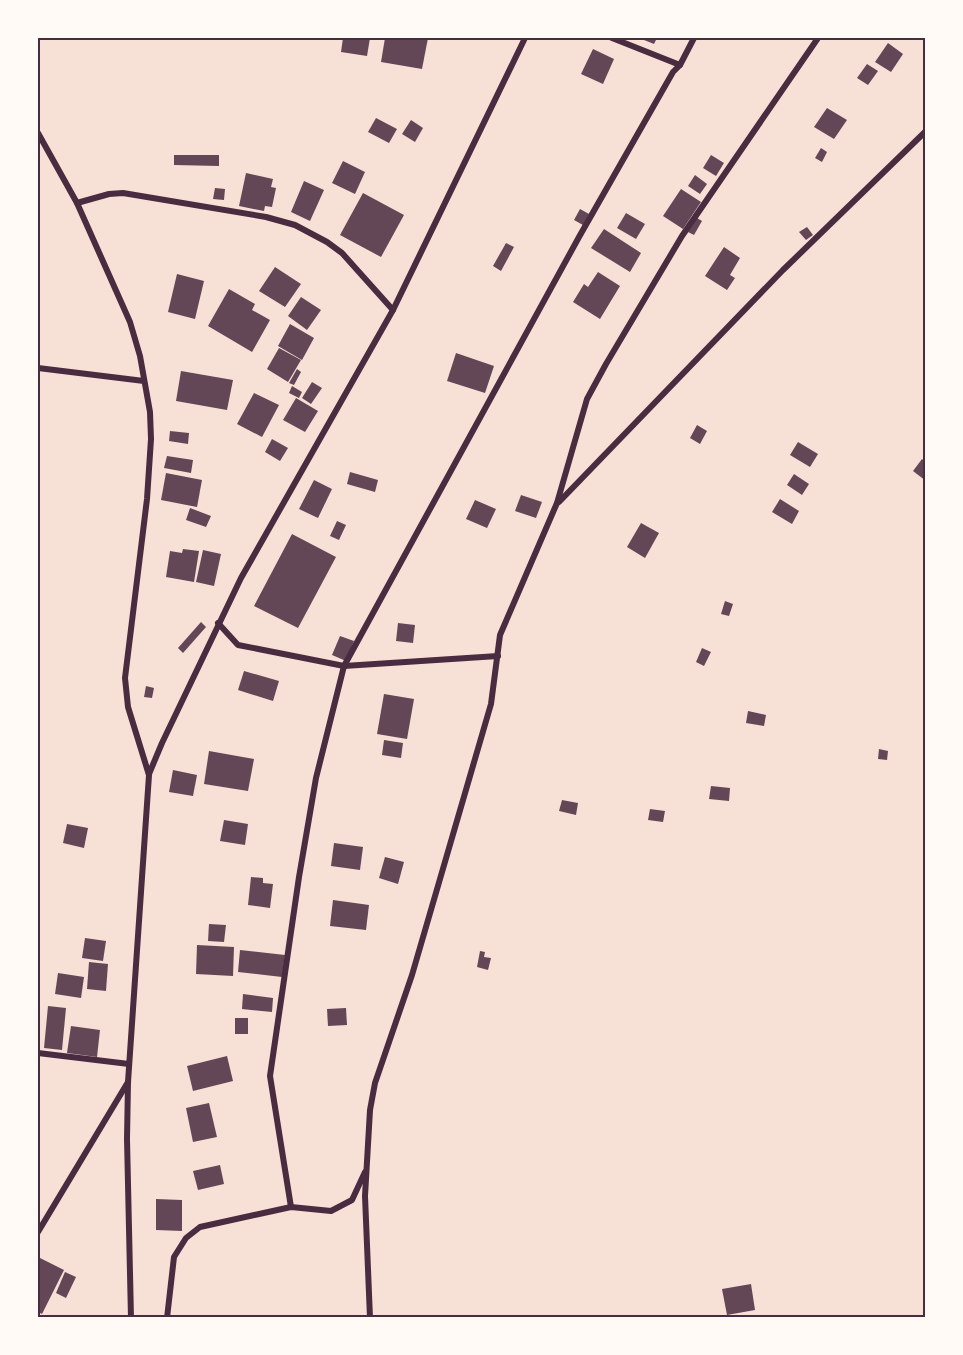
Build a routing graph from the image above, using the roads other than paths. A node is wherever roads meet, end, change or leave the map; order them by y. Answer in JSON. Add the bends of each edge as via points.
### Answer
{"nodes":[{"id":1,"x":525,"y":38,"type":"edge"},
{"id":2,"x":612,"y":38,"type":"edge"},
{"id":3,"x":694,"y":38,"type":"edge"},
{"id":4,"x":818,"y":38,"type":"edge"},
{"id":5,"x":680,"y":65,"type":"junction"},
{"id":6,"x":926,"y":131,"type":"edge"},
{"id":7,"x":38,"y":132,"type":"edge"},
{"id":8,"x":76,"y":203,"type":"junction"},
{"id":9,"x":393,"y":310,"type":"junction"},
{"id":10,"x":38,"y":368,"type":"edge"},
{"id":11,"x":144,"y":381,"type":"junction"},
{"id":12,"x":557,"y":503,"type":"junction"},
{"id":13,"x":218,"y":623,"type":"junction"},
{"id":14,"x":498,"y":656,"type":"junction"},
{"id":15,"x":344,"y":666,"type":"junction"},
{"id":16,"x":149,"y":775,"type":"junction"},
{"id":17,"x":38,"y":1053,"type":"edge"},
{"id":18,"x":129,"y":1064,"type":"junction"},
{"id":19,"x":128,"y":1082,"type":"junction"},
{"id":20,"x":366,"y":1169,"type":"junction"},
{"id":21,"x":291,"y":1206,"type":"junction"},
{"id":22,"x":38,"y":1232,"type":"edge"},
{"id":23,"x":131,"y":1317,"type":"edge"},
{"id":24,"x":167,"y":1317,"type":"edge"},
{"id":25,"x":370,"y":1317,"type":"edge"}],
"edges":[{"from":1,"to":9,"type":"street"},
{"from":2,"to":5,"type":"street"},
{"from":3,"to":5,"type":"street"},
{"from":4,"to":12,"type":"street","via":[[682,236],[606,364],[587,399]]},
{"from":5,"to":15,"type":"street","via":[[579,237]]},
{"from":6,"to":12,"type":"street","via":[[783,270]]},
{"from":7,"to":8,"type":"street"},
{"from":8,"to":9,"type":"street","via":[[123,193],[295,225],[342,253]]},
{"from":8,"to":11,"type":"street","via":[[130,322]]},
{"from":9,"to":13,"type":"street"},
{"from":10,"to":11,"type":"street"},
{"from":11,"to":16,"type":"street","via":[[150,412],[148,488],[124,678],[128,707]]},
{"from":12,"to":14,"type":"street","via":[[500,635]]},
{"from":13,"to":15,"type":"street","via":[[238,645]]},
{"from":13,"to":16,"type":"street"},
{"from":14,"to":15,"type":"street"},
{"from":14,"to":20,"type":"street","via":[[491,704],[412,975],[375,1083]]},
{"from":15,"to":21,"type":"street","via":[[316,778],[270,1076]]},
{"from":16,"to":18,"type":"street"},
{"from":17,"to":18,"type":"street"},
{"from":18,"to":19,"type":"street"},
{"from":19,"to":22,"type":"street"},
{"from":19,"to":23,"type":"street"},
{"from":20,"to":21,"type":"street","via":[[352,1200],[331,1211]]},
{"from":20,"to":25,"type":"street"},
{"from":21,"to":24,"type":"street","via":[[200,1227],[186,1238],[174,1257]]}]}
